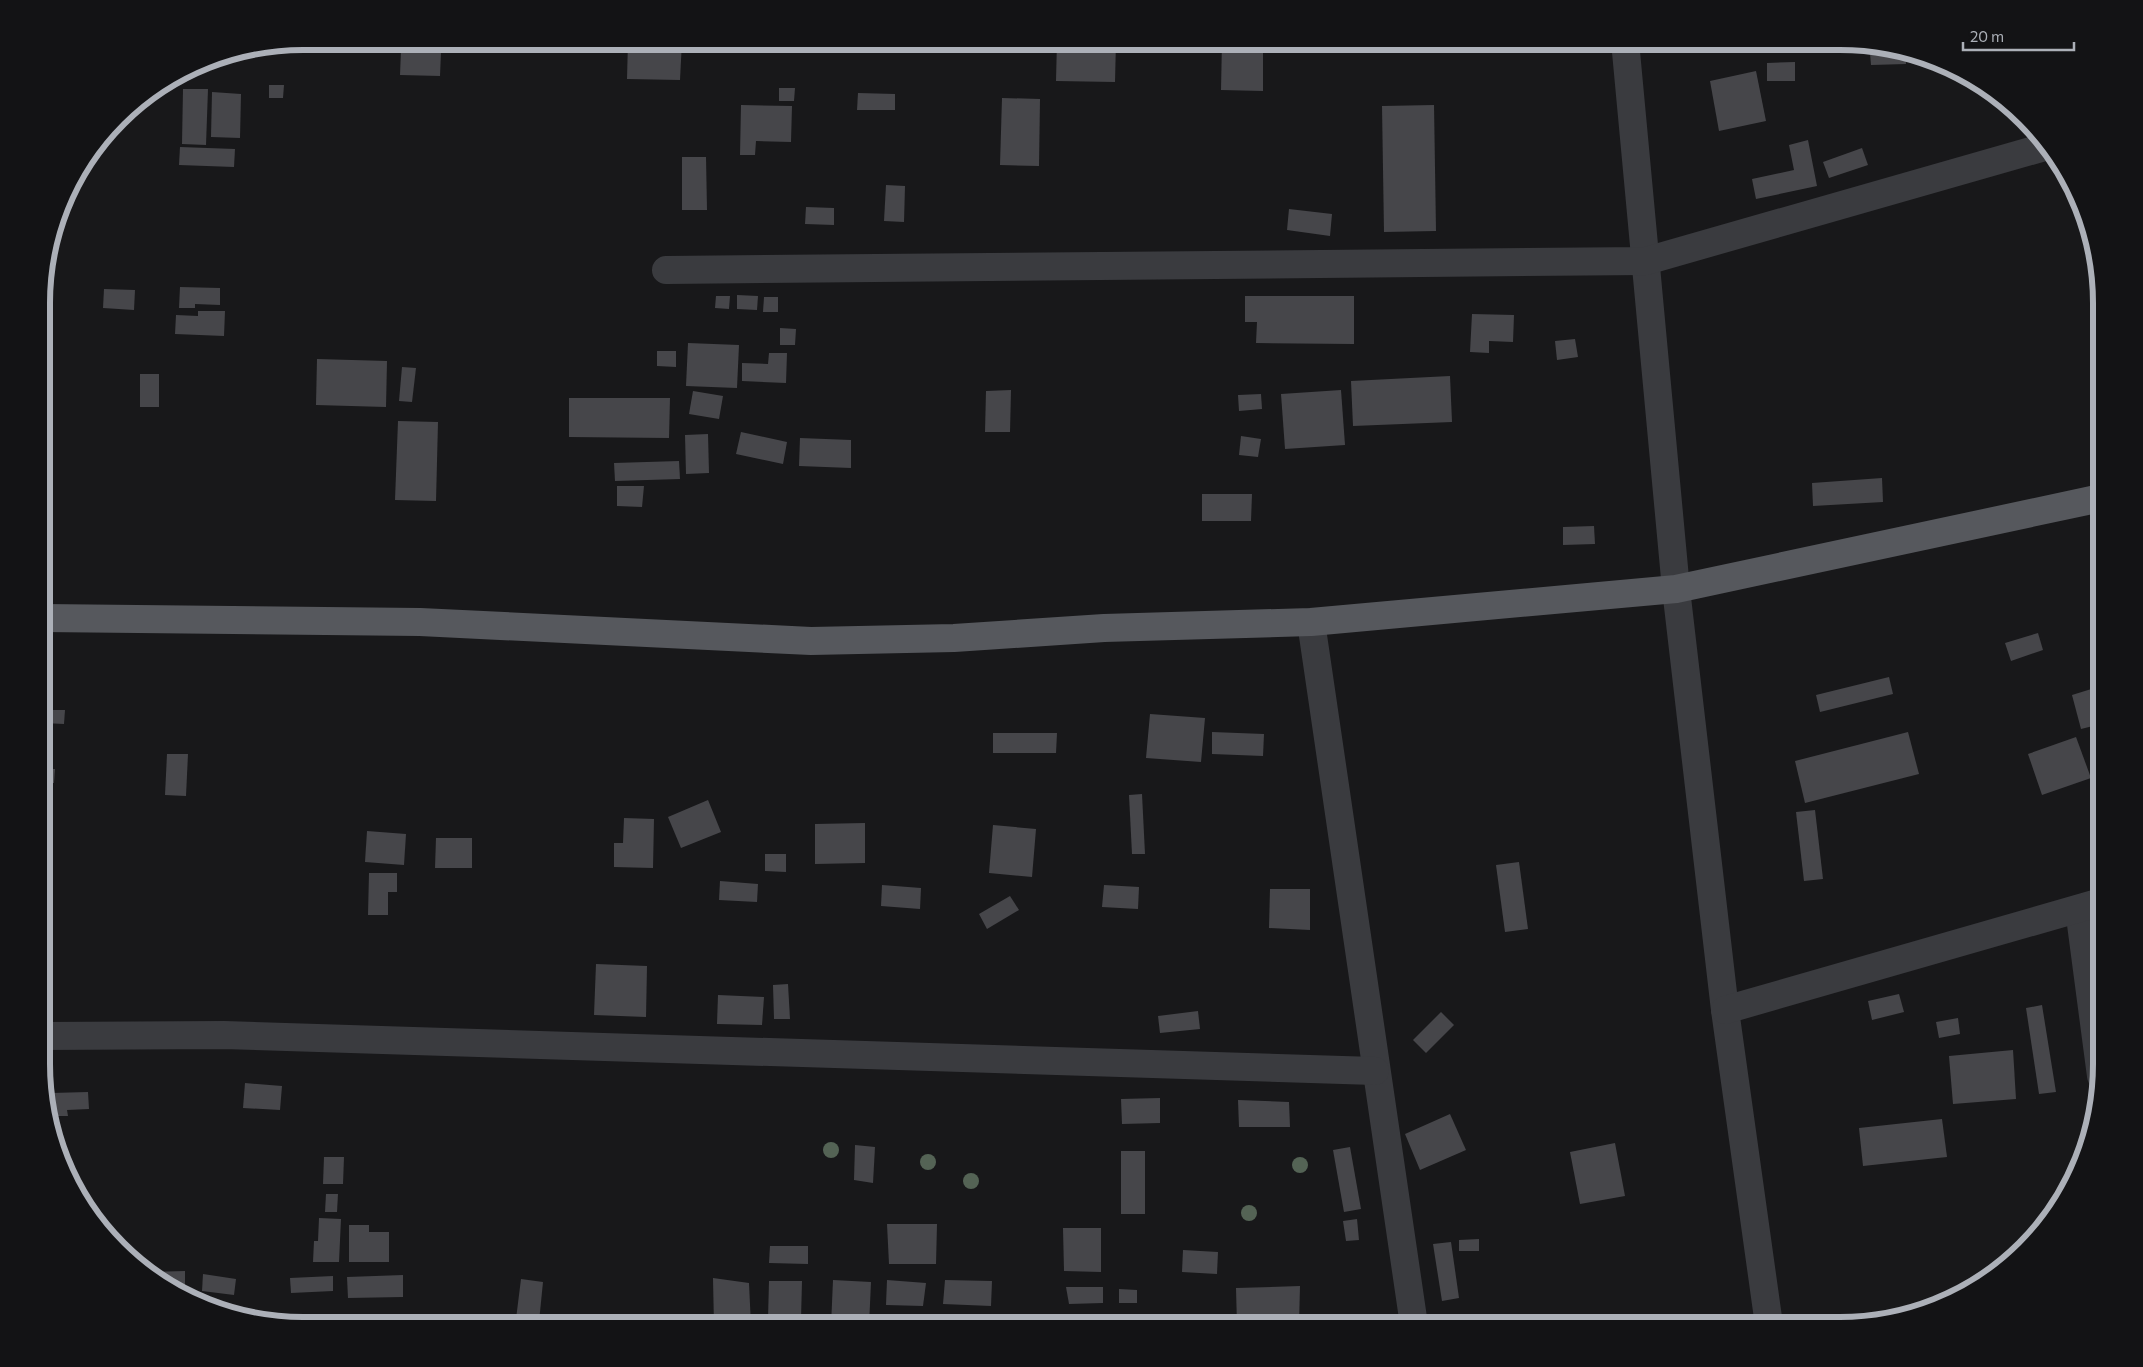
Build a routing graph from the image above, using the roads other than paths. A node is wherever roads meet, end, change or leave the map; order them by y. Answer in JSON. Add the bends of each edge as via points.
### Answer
{"nodes":[{"id":1,"x":1626,"y":50,"type":"edge"},
{"id":2,"x":2040,"y":148,"type":"edge"},
{"id":3,"x":1646,"y":261,"type":"junction"},
{"id":4,"x":666,"y":270,"type":"dead end"},
{"id":5,"x":2093,"y":500,"type":"edge"},
{"id":6,"x":1676,"y":589,"type":"junction"},
{"id":7,"x":50,"y":618,"type":"edge"},
{"id":8,"x":1311,"y":622,"type":"junction"},
{"id":9,"x":2090,"y":906,"type":"edge"},
{"id":10,"x":2093,"y":952,"type":"edge"},
{"id":11,"x":1725,"y":1010,"type":"junction"},
{"id":12,"x":50,"y":1036,"type":"edge"},
{"id":13,"x":1376,"y":1071,"type":"junction"},
{"id":14,"x":1413,"y":1317,"type":"edge"},
{"id":15,"x":1768,"y":1317,"type":"edge"}],
"edges":[{"from":1,"to":3,"type":"street"},
{"from":2,"to":3,"type":"street"},
{"from":3,"to":4,"type":"street"},
{"from":3,"to":6,"type":"street"},
{"from":5,"to":6,"type":"main road"},
{"from":6,"to":8,"type":"main road"},
{"from":6,"to":11,"type":"street"},
{"from":7,"to":8,"type":"main road","via":[[420,622],[811,641]]},
{"from":8,"to":13,"type":"street"},
{"from":9,"to":10,"type":"street"},
{"from":9,"to":11,"type":"street"},
{"from":11,"to":15,"type":"street"},
{"from":12,"to":13,"type":"street","via":[[224,1034]]},
{"from":13,"to":14,"type":"street"}]}
